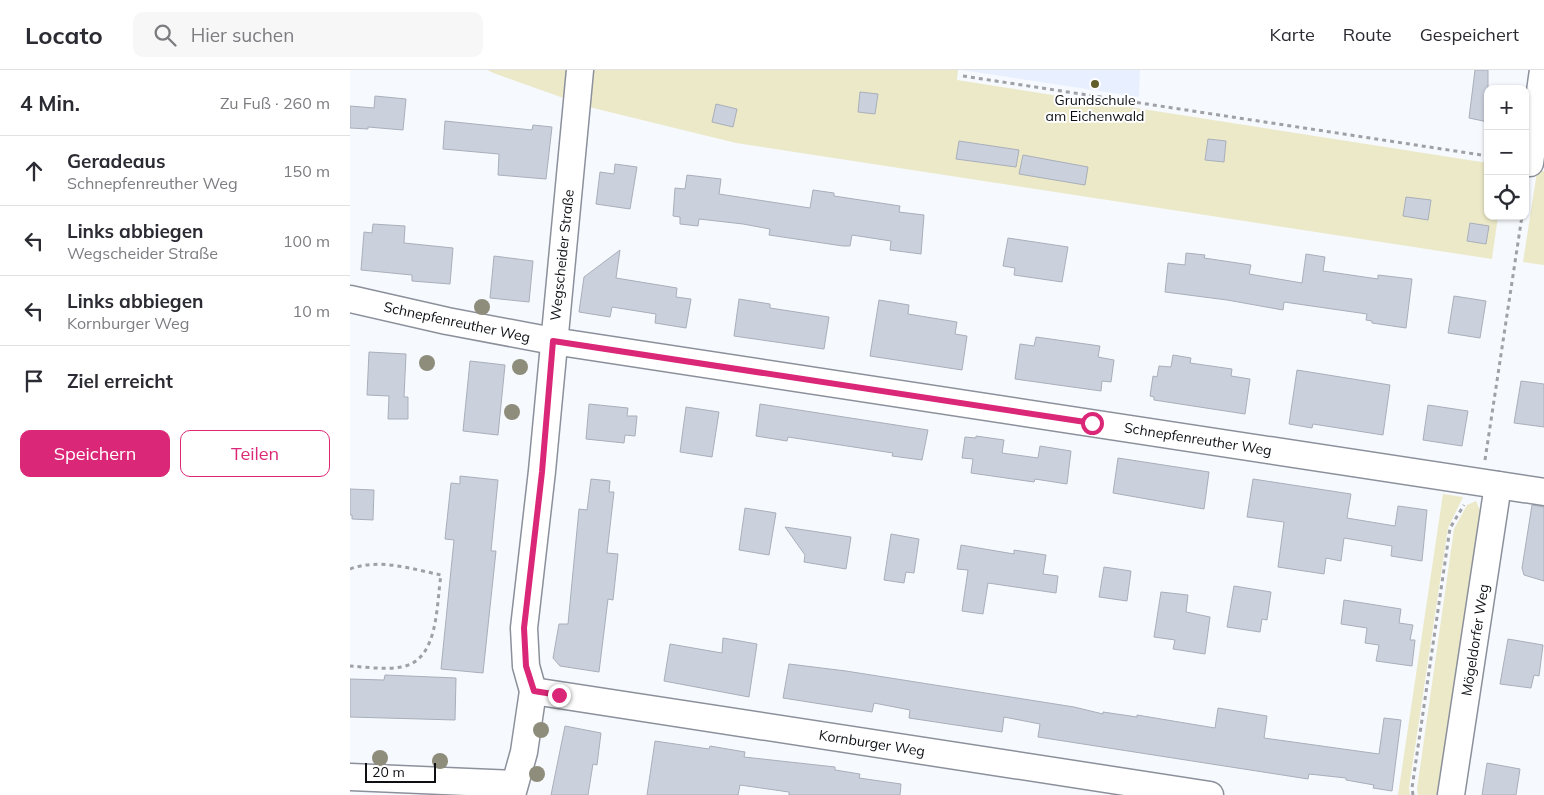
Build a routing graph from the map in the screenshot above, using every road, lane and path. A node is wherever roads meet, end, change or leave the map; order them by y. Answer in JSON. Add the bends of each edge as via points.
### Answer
{"nodes":[{"id":1,"x":580,"y":70,"type":"edge"},
{"id":2,"x":1543,"y":70,"type":"edge"},
{"id":3,"x":963,"y":76,"type":"dead end"},
{"id":4,"x":1484,"y":155,"type":"edge"},
{"id":5,"x":1530,"y":163,"type":"dead end"},
{"id":6,"x":350,"y":299,"type":"edge"},
{"id":7,"x":553,"y":341,"type":"junction"},
{"id":8,"x":1498,"y":485,"type":"junction"},
{"id":9,"x":1544,"y":492,"type":"edge"},
{"id":10,"x":350,"y":569,"type":"edge"},
{"id":11,"x":350,"y":666,"type":"edge"},
{"id":12,"x":534,"y":691,"type":"junction"},
{"id":13,"x":350,"y":777,"type":"edge"},
{"id":14,"x":513,"y":789,"type":"edge"},
{"id":15,"x":1210,"y":795,"type":"edge"},
{"id":16,"x":1451,"y":795,"type":"edge"}],
"edges":[{"from":1,"to":7,"type":"street","name":"Wegscheider Straße"},
{"from":2,"to":5,"type":"street"},
{"from":3,"to":4,"type":"path"},
{"from":6,"to":7,"type":"street","name":"Schnepfenreuther Weg"},
{"from":7,"to":8,"type":"street","name":"Schnepfenreuther Weg"},
{"from":7,"to":12,"type":"street","name":"Wegscheider Straße","via":[[524,628],[526,666]]},
{"from":8,"to":9,"type":"street","name":"Schnepfenreuther Weg"},
{"from":8,"to":16,"type":"street","name":"Mögeldorfer Weg"},
{"from":10,"to":11,"type":"path","via":[[390,565],[441,575],[432,637],[418,662],[399,668]]},
{"from":12,"to":14,"type":"street","name":"Wegscheider Straße","via":[[524,752]]},
{"from":12,"to":15,"type":"street","name":"Kornburger Weg"},
{"from":13,"to":14,"type":"street"}]}
